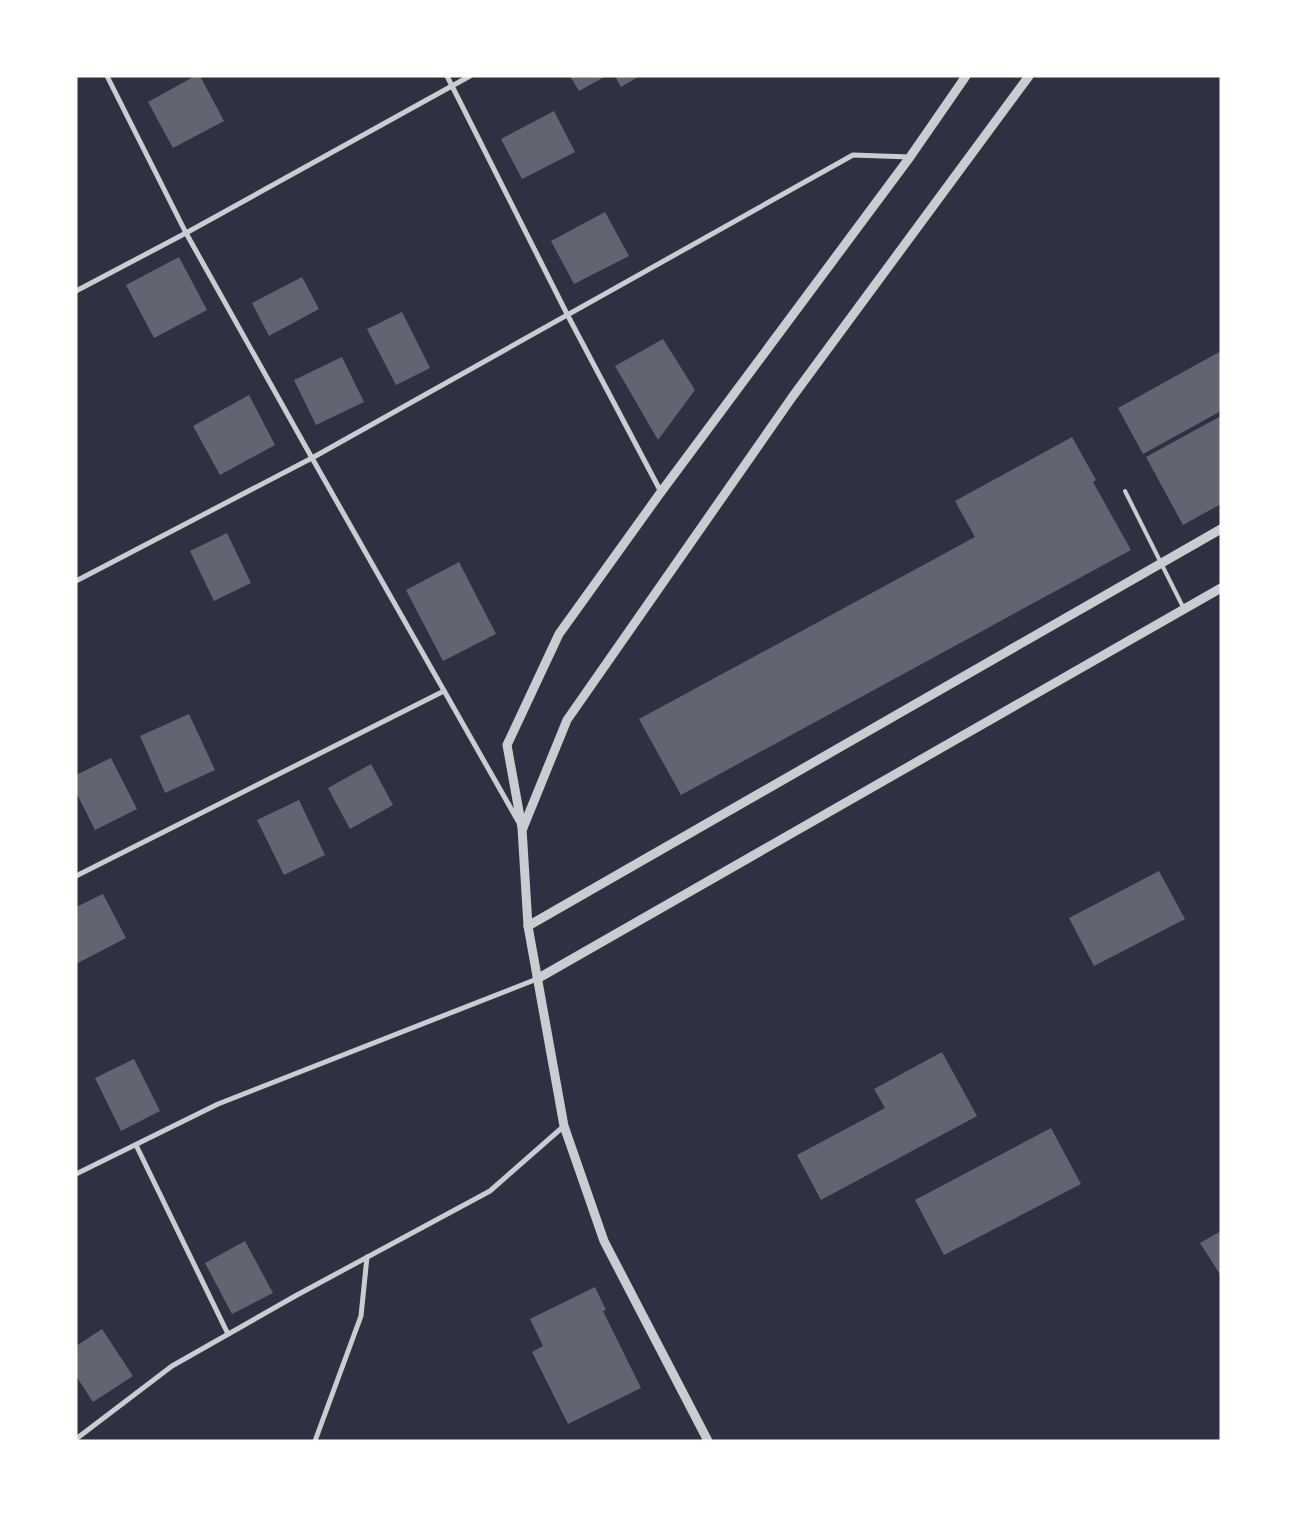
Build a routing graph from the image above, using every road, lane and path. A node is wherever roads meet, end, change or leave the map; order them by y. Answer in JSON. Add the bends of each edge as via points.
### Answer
{"nodes":[{"id":1,"x":107,"y":76,"type":"edge"},
{"id":2,"x":447,"y":76,"type":"edge"},
{"id":3,"x":470,"y":76,"type":"edge"},
{"id":4,"x":966,"y":76,"type":"edge"},
{"id":5,"x":1029,"y":76,"type":"edge"},
{"id":6,"x":452,"y":86,"type":"junction"},
{"id":7,"x":910,"y":157,"type":"junction"},
{"id":8,"x":186,"y":233,"type":"junction"},
{"id":9,"x":76,"y":291,"type":"edge"},
{"id":10,"x":567,"y":314,"type":"junction"},
{"id":11,"x":312,"y":458,"type":"junction"},
{"id":12,"x":1126,"y":491,"type":"dead end"},
{"id":13,"x":661,"y":492,"type":"junction"},
{"id":14,"x":1221,"y":529,"type":"edge"},
{"id":15,"x":1160,"y":564,"type":"junction"},
{"id":16,"x":76,"y":582,"type":"edge"},
{"id":17,"x":1221,"y":588,"type":"edge"},
{"id":18,"x":1184,"y":609,"type":"junction"},
{"id":19,"x":444,"y":690,"type":"junction"},
{"id":20,"x":522,"y":828,"type":"junction"},
{"id":21,"x":76,"y":876,"type":"edge"},
{"id":22,"x":528,"y":926,"type":"junction"},
{"id":23,"x":537,"y":979,"type":"junction"},
{"id":24,"x":564,"y":1126,"type":"junction"},
{"id":25,"x":136,"y":1145,"type":"junction"},
{"id":26,"x":76,"y":1174,"type":"edge"},
{"id":27,"x":367,"y":1257,"type":"junction"},
{"id":28,"x":228,"y":1334,"type":"junction"},
{"id":29,"x":76,"y":1439,"type":"edge"},
{"id":30,"x":315,"y":1441,"type":"edge"},
{"id":31,"x":708,"y":1441,"type":"edge"}],
"edges":[{"from":1,"to":8,"type":"street"},
{"from":2,"to":6,"type":"street"},
{"from":3,"to":6,"type":"street"},
{"from":4,"to":7,"type":"street"},
{"from":5,"to":20,"type":"street","via":[[793,396],[567,720]]},
{"from":6,"to":8,"type":"street"},
{"from":6,"to":10,"type":"street"},
{"from":7,"to":10,"type":"street","via":[[853,155]]},
{"from":7,"to":13,"type":"street"},
{"from":8,"to":9,"type":"street"},
{"from":8,"to":11,"type":"street"},
{"from":10,"to":11,"type":"street"},
{"from":10,"to":13,"type":"street"},
{"from":11,"to":16,"type":"street"},
{"from":11,"to":19,"type":"street"},
{"from":12,"to":15,"type":"lane"},
{"from":13,"to":20,"type":"street","via":[[559,634],[507,745]]},
{"from":14,"to":15,"type":"street"},
{"from":15,"to":18,"type":"lane"},
{"from":15,"to":22,"type":"street"},
{"from":17,"to":18,"type":"street"},
{"from":18,"to":23,"type":"street"},
{"from":19,"to":20,"type":"street"},
{"from":19,"to":21,"type":"street"},
{"from":20,"to":22,"type":"street"},
{"from":22,"to":23,"type":"street"},
{"from":23,"to":24,"type":"street"},
{"from":23,"to":25,"type":"street","via":[[218,1104]]},
{"from":24,"to":27,"type":"street","via":[[490,1191]]},
{"from":24,"to":31,"type":"street","via":[[604,1241]]},
{"from":25,"to":26,"type":"street"},
{"from":25,"to":28,"type":"street"},
{"from":27,"to":28,"type":"street"},
{"from":27,"to":30,"type":"street","via":[[361,1316]]},
{"from":28,"to":29,"type":"street","via":[[172,1366]]}]}
